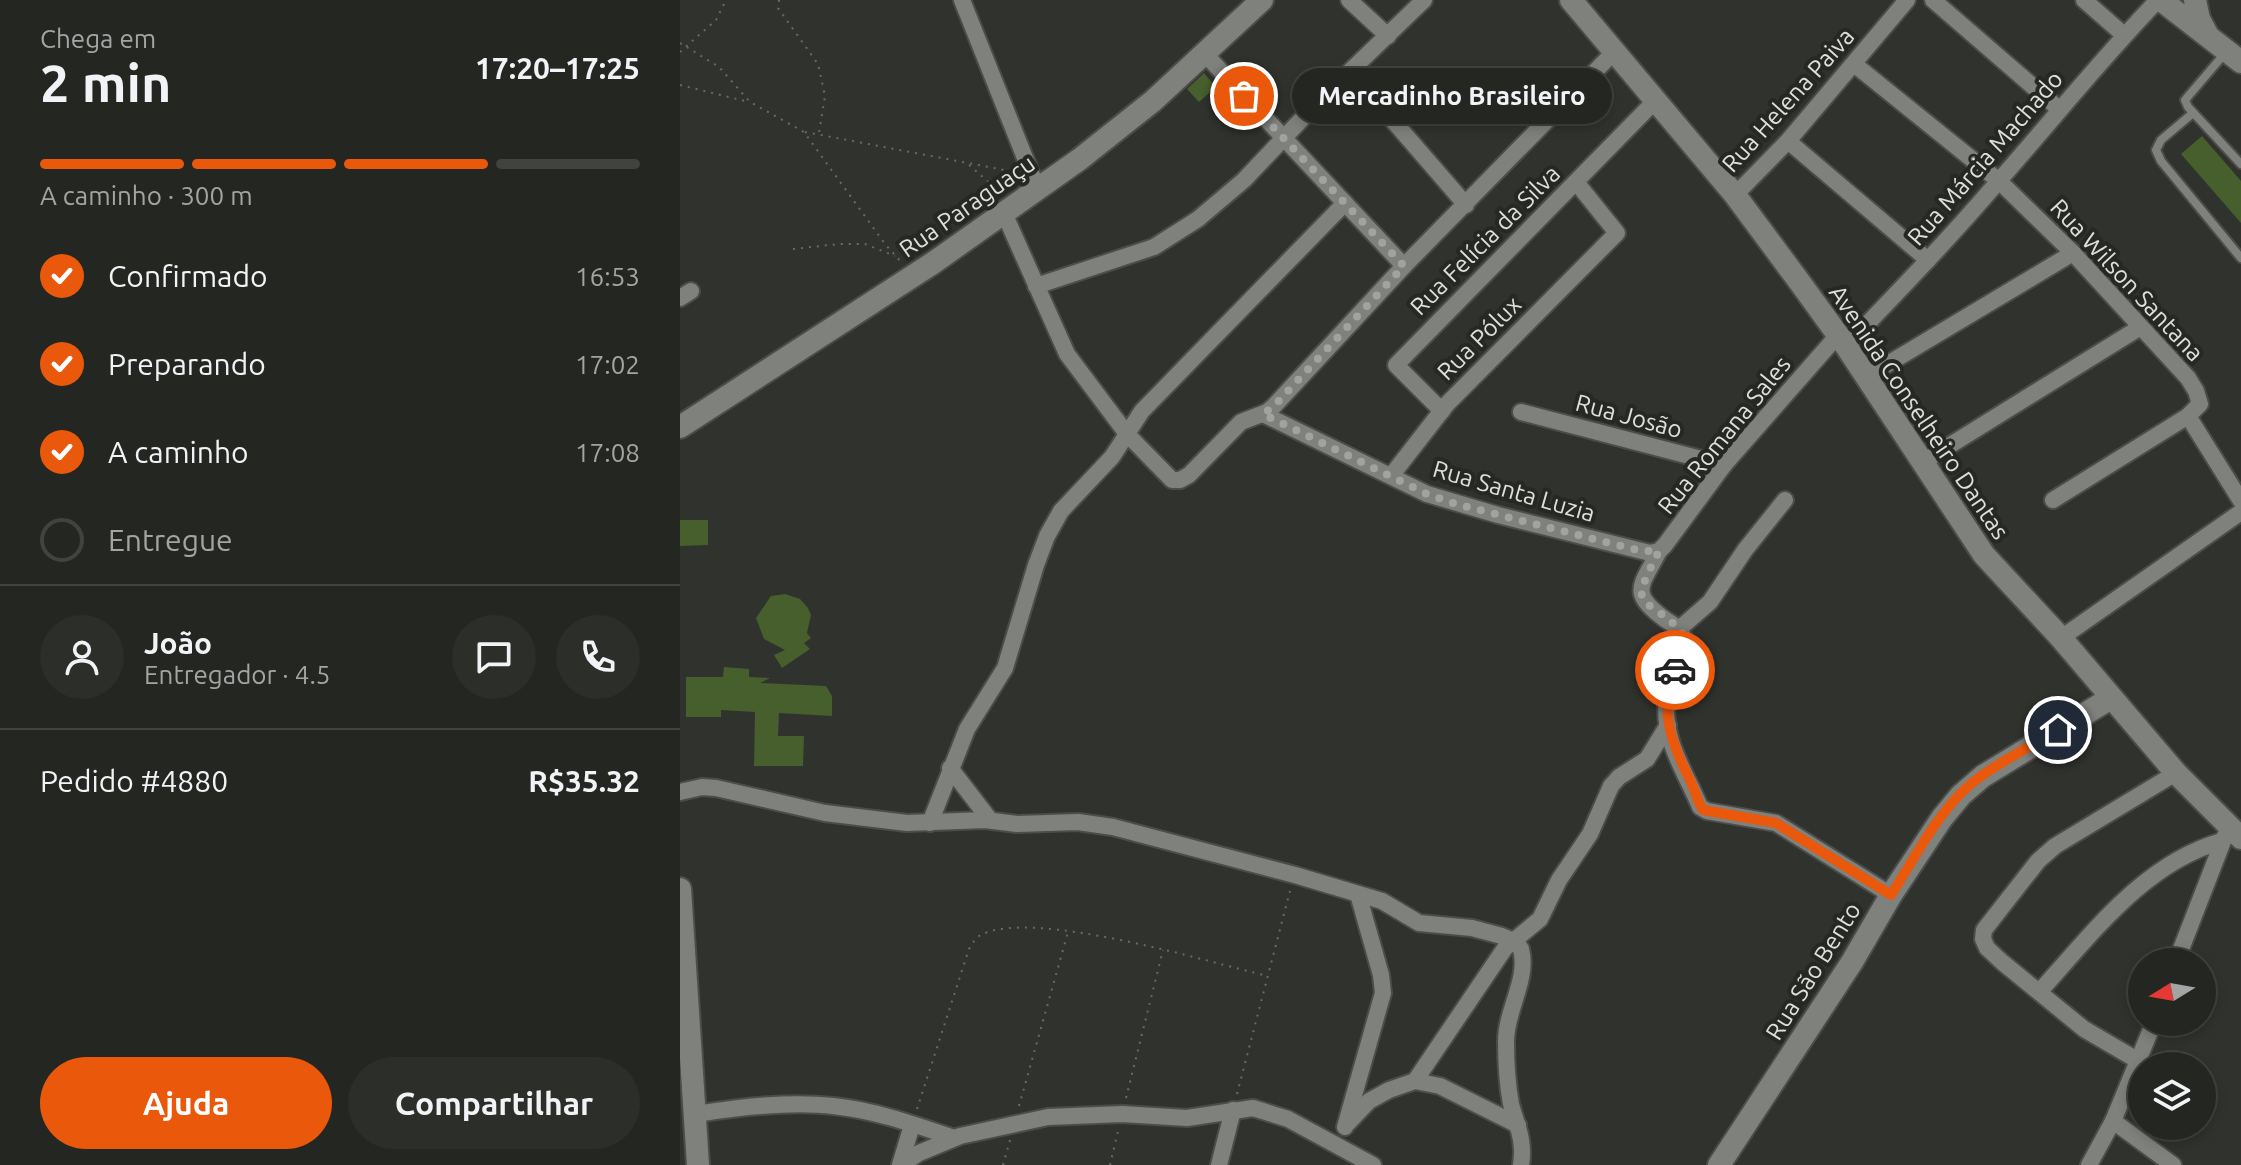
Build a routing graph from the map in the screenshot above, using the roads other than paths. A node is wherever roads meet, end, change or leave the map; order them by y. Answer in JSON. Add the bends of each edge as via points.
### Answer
{"nodes":[{"id":1,"x":962,"y":0,"type":"edge"},
{"id":2,"x":1262,"y":0,"type":"edge"},
{"id":3,"x":1349,"y":0,"type":"edge"},
{"id":4,"x":1424,"y":0,"type":"edge"},
{"id":5,"x":1571,"y":0,"type":"edge"},
{"id":6,"x":1907,"y":0,"type":"edge"},
{"id":7,"x":1933,"y":0,"type":"edge"},
{"id":8,"x":2084,"y":0,"type":"edge"},
{"id":9,"x":2159,"y":0,"type":"edge"},
{"id":10,"x":2195,"y":0,"type":"edge"},
{"id":11,"x":2124,"y":35,"type":"junction"},
{"id":12,"x":1388,"y":36,"type":"junction"},
{"id":13,"x":1615,"y":51,"type":"junction"},
{"id":14,"x":2226,"y":51,"type":"edge"},
{"id":15,"x":1205,"y":54,"type":"junction"},
{"id":16,"x":1854,"y":64,"type":"junction"},
{"id":17,"x":1654,"y":102,"type":"junction"},
{"id":18,"x":2059,"y":109,"type":"junction"},
{"id":19,"x":2193,"y":113,"type":"junction"},
{"id":20,"x":1389,"y":116,"type":"dead end"},
{"id":21,"x":1284,"y":137,"type":"junction"},
{"id":22,"x":1788,"y":141,"type":"junction"},
{"id":23,"x":2241,"y":164,"type":"edge"},
{"id":24,"x":1999,"y":181,"type":"junction"},
{"id":25,"x":1034,"y":182,"type":"junction"},
{"id":26,"x":1576,"y":182,"type":"junction"},
{"id":27,"x":1735,"y":195,"type":"junction"},
{"id":28,"x":1345,"y":203,"type":"junction"},
{"id":29,"x":1466,"y":205,"type":"junction"},
{"id":30,"x":1004,"y":213,"type":"junction"},
{"id":31,"x":2073,"y":253,"type":"junction"},
{"id":32,"x":2241,"y":258,"type":"edge"},
{"id":33,"x":1928,"y":260,"type":"junction"},
{"id":34,"x":1404,"y":266,"type":"junction"},
{"id":35,"x":1036,"y":286,"type":"junction"},
{"id":36,"x":2139,"y":328,"type":"junction"},
{"id":37,"x":1842,"y":340,"type":"junction"},
{"id":38,"x":1866,"y":377,"type":"junction"},
{"id":39,"x":1442,"y":411,"type":"junction"},
{"id":40,"x":1521,"y":412,"type":"dead end"},
{"id":41,"x":1263,"y":414,"type":"junction"},
{"id":42,"x":2188,"y":416,"type":"junction"},
{"id":43,"x":680,"y":427,"type":"edge"},
{"id":44,"x":1127,"y":434,"type":"junction"},
{"id":45,"x":1923,"y":462,"type":"junction"},
{"id":46,"x":1724,"y":465,"type":"junction"},
{"id":47,"x":1384,"y":472,"type":"junction"},
{"id":48,"x":1785,"y":500,"type":"dead end"},
{"id":49,"x":2053,"y":500,"type":"dead end"},
{"id":50,"x":2241,"y":501,"type":"edge"},
{"id":51,"x":2241,"y":512,"type":"edge"},
{"id":52,"x":1641,"y":551,"type":"joint"},
{"id":53,"x":1659,"y":551,"type":"junction"},
{"id":54,"x":1679,"y":629,"type":"junction"},
{"id":55,"x":2061,"y":638,"type":"junction"},
{"id":56,"x":2111,"y":698,"type":"junction"},
{"id":57,"x":1668,"y":725,"type":"junction"},
{"id":58,"x":950,"y":768,"type":"junction"},
{"id":59,"x":2176,"y":773,"type":"junction"},
{"id":60,"x":680,"y":792,"type":"edge"},
{"id":61,"x":990,"y":820,"type":"junction"},
{"id":62,"x":930,"y":823,"type":"junction"},
{"id":63,"x":2231,"y":836,"type":"edge"},
{"id":64,"x":680,"y":889,"type":"edge"},
{"id":65,"x":1358,"y":894,"type":"junction"},
{"id":66,"x":1891,"y":895,"type":"junction"},
{"id":67,"x":1513,"y":940,"type":"junction"},
{"id":68,"x":2182,"y":948,"type":"edge"},
{"id":69,"x":2040,"y":991,"type":"junction"},
{"id":70,"x":2128,"y":1055,"type":"edge"},
{"id":71,"x":1415,"y":1081,"type":"junction"},
{"id":72,"x":2128,"y":1083,"type":"edge"},
{"id":73,"x":1233,"y":1110,"type":"junction"},
{"id":74,"x":696,"y":1114,"type":"junction"},
{"id":75,"x":2113,"y":1121,"type":"junction"},
{"id":76,"x":912,"y":1125,"type":"junction"},
{"id":77,"x":1518,"y":1125,"type":"junction"},
{"id":78,"x":1345,"y":1127,"type":"junction"},
{"id":79,"x":954,"y":1138,"type":"junction"},
{"id":80,"x":1337,"y":1145,"type":"junction"},
{"id":81,"x":1221,"y":1162,"type":"edge"},
{"id":82,"x":698,"y":1165,"type":"edge"},
{"id":83,"x":900,"y":1165,"type":"edge"},
{"id":84,"x":1373,"y":1165,"type":"edge"},
{"id":85,"x":1521,"y":1165,"type":"edge"},
{"id":86,"x":1719,"y":1165,"type":"edge"},
{"id":87,"x":2089,"y":1165,"type":"edge"},
{"id":88,"x":2173,"y":1165,"type":"edge"}],
"edges":[{"from":1,"to":25,"type":"street"},
{"from":2,"to":15,"type":"street","name":"Rua Paraguaçu"},
{"from":3,"to":12,"type":"street"},
{"from":4,"to":12,"type":"street"},
{"from":5,"to":13,"type":"street","name":"Avenida Conselheiro Dantas"},
{"from":6,"to":16,"type":"street","name":"Rua Helena Paiva"},
{"from":7,"to":18,"type":"street"},
{"from":8,"to":11,"type":"street"},
{"from":9,"to":11,"type":"street","name":"Rua Márcia Machado"},
{"from":9,"to":14,"type":"street"},
{"from":10,"to":14,"type":"street","via":[[2199,19]]},
{"from":11,"to":18,"type":"street","name":"Rua Márcia Machado"},
{"from":12,"to":21,"type":"street"},
{"from":13,"to":17,"type":"street","name":"Avenida Conselheiro Dantas"},
{"from":13,"to":29,"type":"street"},
{"from":14,"to":19,"type":"lane","via":[[2185,100]]},
{"from":15,"to":21,"type":"street"},
{"from":15,"to":25,"type":"street","name":"Rua Paraguaçu","via":[[1121,128]]},
{"from":16,"to":22,"type":"street","name":"Rua Helena Paiva"},
{"from":16,"to":24,"type":"street","name":"Rua Wilson Santana"},
{"from":17,"to":26,"type":"street","name":"Rua Felícia da Silva"},
{"from":17,"to":27,"type":"street","name":"Avenida Conselheiro Dantas"},
{"from":18,"to":24,"type":"street","name":"Rua Márcia Machado"},
{"from":19,"to":23,"type":"lane"},
{"from":19,"to":32,"type":"lane","via":[[2156,150]]},
{"from":20,"to":29,"type":"street"},
{"from":21,"to":28,"type":"street"},
{"from":21,"to":35,"type":"street","via":[[1244,180],[1175,236]]},
{"from":22,"to":27,"type":"street","name":"Rua Helena Paiva"},
{"from":22,"to":33,"type":"street"},
{"from":24,"to":31,"type":"street","name":"Rua Wilson Santana"},
{"from":24,"to":33,"type":"street","name":"Rua Márcia Machado"},
{"from":25,"to":30,"type":"street","name":"Rua Paraguaçu"},
{"from":26,"to":39,"type":"street","name":"Rua Pólux","via":[[1617,233]]},
{"from":26,"to":39,"type":"street","name":"Rua Felícia da Silva","via":[[1396,365]]},
{"from":27,"to":37,"type":"street","name":"Avenida Conselheiro Dantas"},
{"from":28,"to":34,"type":"street"},
{"from":28,"to":44,"type":"street","via":[[1142,411]]},
{"from":29,"to":34,"type":"street"},
{"from":30,"to":35,"type":"street"},
{"from":30,"to":43,"type":"street","name":"Rua Paraguaçu"},
{"from":31,"to":36,"type":"street","name":"Rua Wilson Santana"},
{"from":31,"to":38,"type":"street"},
{"from":33,"to":37,"type":"street","name":"Rua Márcia Machado"},
{"from":34,"to":41,"type":"street"},
{"from":35,"to":44,"type":"street","via":[[1067,354]]},
{"from":36,"to":42,"type":"street","name":"Rua Wilson Santana","via":[[2196,391],[2200,404]]},
{"from":36,"to":45,"type":"street"},
{"from":37,"to":38,"type":"street","name":"Avenida Conselheiro Dantas"},
{"from":37,"to":46,"type":"street","name":"Rua Romana Sales"},
{"from":38,"to":45,"type":"street","name":"Avenida Conselheiro Dantas"},
{"from":39,"to":47,"type":"street","name":"Rua Pólux"},
{"from":40,"to":46,"type":"street","name":"Rua Josão"},
{"from":41,"to":44,"type":"street","via":[[1241,422],[1180,480],[1166,477]]},
{"from":41,"to":47,"type":"street","name":"Rua Santa Luzia"},
{"from":42,"to":49,"type":"street"},
{"from":42,"to":50,"type":"street"},
{"from":44,"to":58,"type":"street","via":[[1061,511],[1047,536],[1005,668]]},
{"from":45,"to":55,"type":"street","name":"Avenida Conselheiro Dantas","via":[[1969,537]]},
{"from":46,"to":53,"type":"street","name":"Rua Romana Sales"},
{"from":47,"to":52,"type":"street","name":"Rua Santa Luzia","via":[[1456,504]]},
{"from":48,"to":54,"type":"street","via":[[1710,602]]},
{"from":51,"to":55,"type":"street"},
{"from":52,"to":53,"type":"street","name":"Rua Romana Sales"},
{"from":53,"to":54,"type":"street","via":[[1642,582],[1643,600]]},
{"from":54,"to":57,"type":"street","via":[[1684,644],[1667,700]]},
{"from":55,"to":56,"type":"street","name":"Avenida Conselheiro Dantas"},
{"from":56,"to":59,"type":"street","name":"Avenida Conselheiro Dantas"},
{"from":56,"to":66,"type":"street","name":"Rua São Bento","via":[[1972,783]]},
{"from":57,"to":66,"type":"street","via":[[1703,810],[1776,823]]},
{"from":57,"to":67,"type":"street","via":[[1647,759],[1611,786],[1590,834],[1540,919]]},
{"from":58,"to":61,"type":"street"},
{"from":58,"to":62,"type":"street"},
{"from":59,"to":63,"type":"street","name":"Avenida Conselheiro Dantas"},
{"from":59,"to":69,"type":"street","via":[[2045,854],[1984,930],[1987,948]]},
{"from":60,"to":62,"type":"street","via":[[716,788],[825,813]]},
{"from":61,"to":62,"type":"street"},
{"from":61,"to":65,"type":"street","via":[[1113,827]]},
{"from":63,"to":68,"type":"street"},
{"from":63,"to":69,"type":"street","via":[[2184,855],[2125,899]]},
{"from":64,"to":74,"type":"street"},
{"from":65,"to":67,"type":"street","via":[[1419,923],[1472,928]]},
{"from":65,"to":78,"type":"street","via":[[1383,993]]},
{"from":66,"to":86,"type":"street","name":"Rua São Bento"},
{"from":67,"to":71,"type":"street"},
{"from":67,"to":77,"type":"street","via":[[1521,949],[1523,968],[1506,1036],[1506,1060]]},
{"from":69,"to":70,"type":"street","via":[[2084,1029]]},
{"from":71,"to":77,"type":"street","via":[[1440,1086]]},
{"from":71,"to":78,"type":"street","via":[[1369,1101]]},
{"from":72,"to":75,"type":"street"},
{"from":73,"to":79,"type":"street","via":[[1187,1118],[1048,1117]]},
{"from":73,"to":80,"type":"street","via":[[1253,1108],[1277,1115]]},
{"from":73,"to":81,"type":"street"},
{"from":74,"to":76,"type":"street","via":[[833,1106]]},
{"from":74,"to":82,"type":"street"},
{"from":75,"to":87,"type":"street"},
{"from":75,"to":88,"type":"street"},
{"from":76,"to":79,"type":"street"},
{"from":76,"to":83,"type":"street"},
{"from":77,"to":85,"type":"street","via":[[1524,1147]]},
{"from":78,"to":80,"type":"street"},
{"from":79,"to":83,"type":"street"},
{"from":80,"to":84,"type":"street"}]}
